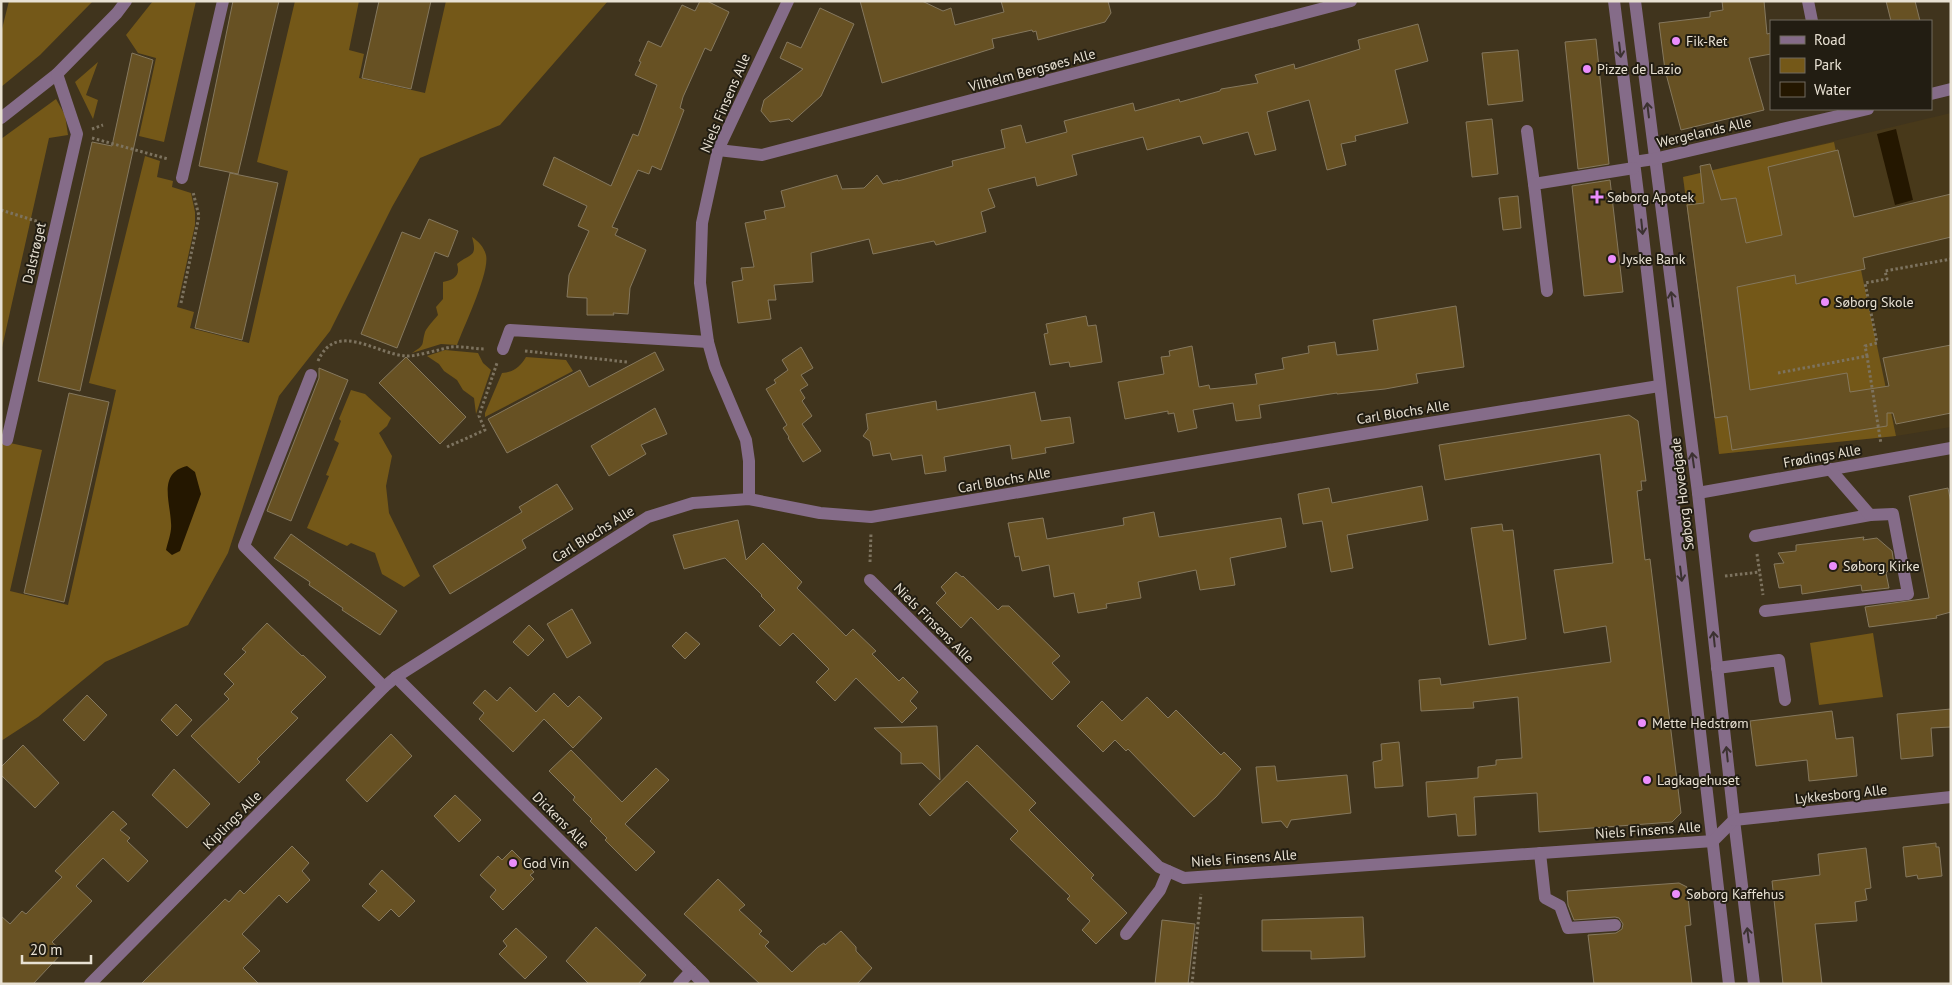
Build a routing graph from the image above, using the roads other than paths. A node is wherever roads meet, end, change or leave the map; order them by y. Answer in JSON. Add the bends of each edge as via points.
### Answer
{"nodes":[{"id":1,"x":126,"y":1,"type":"edge"},
{"id":2,"x":223,"y":1,"type":"edge"},
{"id":3,"x":788,"y":1,"type":"edge"},
{"id":4,"x":1351,"y":1,"type":"edge"},
{"id":5,"x":1614,"y":1,"type":"edge"},
{"id":6,"x":1635,"y":1,"type":"edge"},
{"id":7,"x":1808,"y":1,"type":"edge"},
{"id":8,"x":1812,"y":20,"type":"edge"},
{"id":9,"x":57,"y":74,"type":"junction"},
{"id":10,"x":1951,"y":89,"type":"edge"},
{"id":11,"x":1932,"y":94,"type":"edge"},
{"id":12,"x":1860,"y":110,"type":"edge"},
{"id":13,"x":1834,"y":113,"type":"edge"},
{"id":14,"x":1,"y":118,"type":"edge"},
{"id":15,"x":1527,"y":131,"type":"dead end"},
{"id":16,"x":718,"y":150,"type":"junction"},
{"id":17,"x":1654,"y":159,"type":"junction"},
{"id":18,"x":1634,"y":165,"type":"junction"},
{"id":19,"x":182,"y":178,"type":"road end"},
{"id":20,"x":1534,"y":184,"type":"junction"},
{"id":21,"x":1547,"y":291,"type":"dead end"},
{"id":22,"x":708,"y":342,"type":"junction"},
{"id":23,"x":503,"y":348,"type":"road end"},
{"id":24,"x":311,"y":375,"type":"road end"},
{"id":25,"x":1660,"y":386,"type":"junction"},
{"id":26,"x":7,"y":440,"type":"dead end"},
{"id":27,"x":1951,"y":448,"type":"edge"},
{"id":28,"x":1830,"y":469,"type":"junction"},
{"id":29,"x":1698,"y":493,"type":"junction"},
{"id":30,"x":749,"y":499,"type":"junction"},
{"id":31,"x":1870,"y":515,"type":"junction"},
{"id":32,"x":1755,"y":536,"type":"road end"},
{"id":33,"x":870,"y":580,"type":"road end"},
{"id":34,"x":1765,"y":611,"type":"road end"},
{"id":35,"x":1717,"y":668,"type":"junction"},
{"id":36,"x":396,"y":677,"type":"junction"},
{"id":37,"x":384,"y":687,"type":"junction"},
{"id":38,"x":1785,"y":700,"type":"dead end"},
{"id":39,"x":1951,"y":797,"type":"edge"},
{"id":40,"x":1734,"y":820,"type":"junction"},
{"id":41,"x":1712,"y":841,"type":"junction"},
{"id":42,"x":1540,"y":853,"type":"junction"},
{"id":43,"x":1168,"y":871,"type":"junction"},
{"id":44,"x":1615,"y":925,"type":"dead end"},
{"id":45,"x":1126,"y":934,"type":"dead end"},
{"id":46,"x":692,"y":972,"type":"junction"},
{"id":47,"x":90,"y":984,"type":"edge"},
{"id":48,"x":680,"y":984,"type":"edge"},
{"id":49,"x":704,"y":984,"type":"edge"},
{"id":50,"x":1729,"y":984,"type":"edge"},
{"id":51,"x":1754,"y":984,"type":"edge"}],
"edges":[{"from":1,"to":9,"type":"street"},
{"from":2,"to":19,"type":"street"},
{"from":3,"to":16,"type":"street","name":"Niels Finsens Alle"},
{"from":4,"to":16,"type":"street","name":"Vilhelm Bergsøes Alle","via":[[762,155]]},
{"from":5,"to":18,"type":"street","name":"Søborg Hovedgade","one_way":true},
{"from":17,"to":6,"type":"street","name":"Søborg Hovedgade","one_way":true},
{"from":7,"to":8,"type":"street"},
{"from":9,"to":14,"type":"street"},
{"from":9,"to":26,"type":"street","name":"Dalstrøget","via":[[77,134]]},
{"from":10,"to":11,"type":"street"},
{"from":12,"to":13,"type":"street","name":"Wergelands Alle"},
{"from":13,"to":17,"type":"street","name":"Wergelands Alle"},
{"from":15,"to":20,"type":"street"},
{"from":16,"to":22,"type":"street","name":"Niels Finsens Alle","via":[[702,223],[700,283]]},
{"from":17,"to":18,"type":"street","name":"Wergelands Alle"},
{"from":29,"to":17,"type":"street","name":"Søborg Hovedgade","one_way":true},
{"from":18,"to":20,"type":"street","name":"Wergelands Alle"},
{"from":18,"to":25,"type":"street","name":"Søborg Hovedgade","one_way":true},
{"from":20,"to":21,"type":"street"},
{"from":22,"to":23,"type":"street","via":[[510,330]]},
{"from":22,"to":30,"type":"street","name":"Niels Finsens Alle","via":[[746,440]]},
{"from":24,"to":37,"type":"street","via":[[244,546]]},
{"from":25,"to":30,"type":"street","name":"Carl Blochs Alle","via":[[872,517],[820,514]]},
{"from":25,"to":41,"type":"street","name":"Søborg Hovedgade","one_way":true},
{"from":27,"to":28,"type":"street","name":"Frødings Alle"},
{"from":28,"to":29,"type":"street","name":"Frødings Alle"},
{"from":28,"to":31,"type":"street"},
{"from":35,"to":29,"type":"street","name":"Søborg Hovedgade","one_way":true},
{"from":30,"to":36,"type":"street","name":"Carl Blochs Alle","via":[[693,503],[648,517]]},
{"from":31,"to":32,"type":"street"},
{"from":31,"to":34,"type":"street","via":[[1893,514],[1908,594]]},
{"from":33,"to":43,"type":"street","name":"Niels Finsens Alle","via":[[1159,867]]},
{"from":35,"to":38,"type":"street","via":[[1779,660]]},
{"from":40,"to":35,"type":"street","name":"Søborg Hovedgade","one_way":true},
{"from":36,"to":37,"type":"street","name":"Kiplings Alle"},
{"from":36,"to":46,"type":"street","name":"Dickens Alle"},
{"from":37,"to":47,"type":"street","name":"Kiplings Alle"},
{"from":39,"to":40,"type":"street","name":"Lykkesborg Alle"},
{"from":40,"to":41,"type":"street","name":"Niels Finsens Alle"},
{"from":51,"to":40,"type":"street","name":"Søborg Hovedgade","one_way":true},
{"from":41,"to":42,"type":"street","name":"Niels Finsens Alle"},
{"from":41,"to":50,"type":"street","name":"Søborg Hovedgade"},
{"from":42,"to":43,"type":"street","name":"Niels Finsens Alle","via":[[1184,878]]},
{"from":42,"to":44,"type":"street","via":[[1545,898],[1560,906],[1568,928]]},
{"from":43,"to":45,"type":"street","via":[[1160,890]]},
{"from":46,"to":48,"type":"street"},
{"from":46,"to":49,"type":"street","name":"Dickens Alle"}]}
